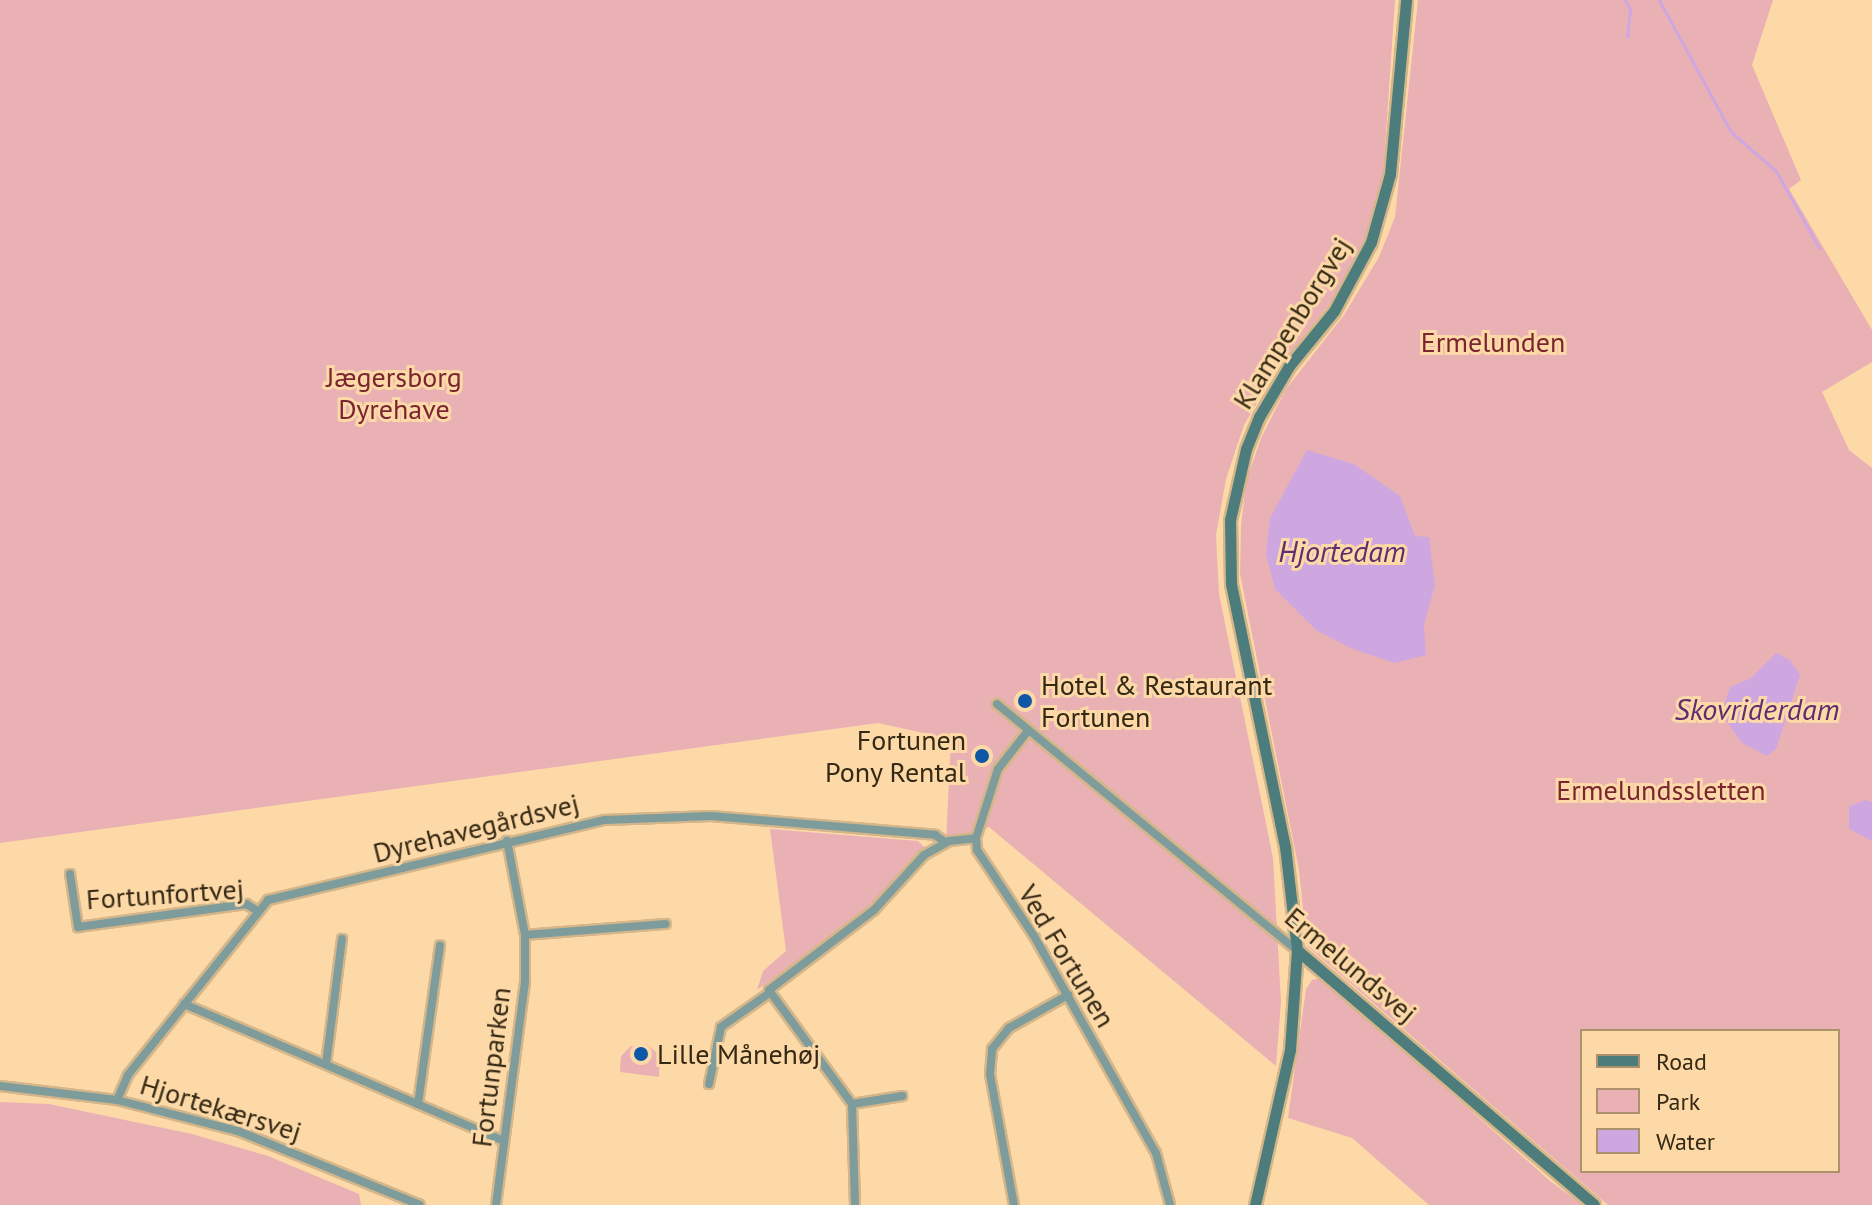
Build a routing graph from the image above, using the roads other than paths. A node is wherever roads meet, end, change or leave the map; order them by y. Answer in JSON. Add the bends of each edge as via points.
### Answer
{"nodes":[{"id":1,"x":1406,"y":0,"type":"edge"},
{"id":2,"x":997,"y":704,"type":"dead end"},
{"id":3,"x":1027,"y":732,"type":"junction"},
{"id":4,"x":976,"y":838,"type":"junction"},
{"id":5,"x":507,"y":841,"type":"junction"},
{"id":6,"x":945,"y":842,"type":"junction"},
{"id":7,"x":70,"y":874,"type":"dead end"},
{"id":8,"x":256,"y":910,"type":"junction"},
{"id":9,"x":666,"y":924,"type":"dead end"},
{"id":10,"x":525,"y":935,"type":"junction"},
{"id":11,"x":342,"y":939,"type":"dead end"},
{"id":12,"x":440,"y":946,"type":"dead end"},
{"id":13,"x":1297,"y":950,"type":"junction"},
{"id":14,"x":768,"y":994,"type":"junction"},
{"id":15,"x":1068,"y":995,"type":"junction"},
{"id":16,"x":184,"y":1004,"type":"junction"},
{"id":17,"x":326,"y":1064,"type":"junction"},
{"id":18,"x":709,"y":1084,"type":"dead end"},
{"id":19,"x":0,"y":1086,"type":"edge"},
{"id":20,"x":902,"y":1096,"type":"dead end"},
{"id":21,"x":117,"y":1100,"type":"junction"},
{"id":22,"x":418,"y":1104,"type":"junction"},
{"id":23,"x":852,"y":1104,"type":"junction"},
{"id":24,"x":504,"y":1141,"type":"junction"},
{"id":25,"x":1269,"y":1142,"type":"junction"},
{"id":26,"x":420,"y":1205,"type":"edge"},
{"id":27,"x":496,"y":1205,"type":"edge"},
{"id":28,"x":855,"y":1205,"type":"edge"},
{"id":29,"x":1014,"y":1205,"type":"edge"},
{"id":30,"x":1170,"y":1205,"type":"edge"},
{"id":31,"x":1247,"y":1205,"type":"edge"},
{"id":32,"x":1255,"y":1205,"type":"edge"},
{"id":33,"x":1594,"y":1205,"type":"edge"}],
"edges":[{"from":1,"to":13,"type":"street","name":"Klampenborgvej","via":[[1390,174],[1371,242],[1334,311],[1289,366],[1259,417],[1230,520],[1233,597],[1285,847]]},
{"from":2,"to":3,"type":"street"},
{"from":3,"to":4,"type":"street","via":[[998,769]]},
{"from":3,"to":13,"type":"street","name":"Ermelundsvej"},
{"from":4,"to":6,"type":"street"},
{"from":4,"to":15,"type":"street","name":"Ved Fortunen","via":[[981,859]]},
{"from":5,"to":6,"type":"street","name":"Dyrehavegårdsvej","via":[[590,822],[711,816],[935,835]]},
{"from":5,"to":8,"type":"street","name":"Dyrehavegårdsvej","via":[[268,900]]},
{"from":5,"to":10,"type":"street","name":"Fortunparken"},
{"from":6,"to":14,"type":"street","via":[[924,855],[874,910]]},
{"from":7,"to":8,"type":"street","name":"Fortunfortvej","via":[[78,927],[246,904]]},
{"from":8,"to":16,"type":"street","name":"Dyrehavegårdsvej"},
{"from":9,"to":10,"type":"street"},
{"from":10,"to":24,"type":"street","name":"Fortunparken","via":[[525,981]]},
{"from":11,"to":17,"type":"street"},
{"from":12,"to":22,"type":"street"},
{"from":13,"to":25,"type":"street","name":"Klampenborgvej","via":[[1294,1021]]},
{"from":13,"to":33,"type":"street","name":"Ermelundsvej"},
{"from":14,"to":18,"type":"street","via":[[721,1027]]},
{"from":14,"to":23,"type":"street"},
{"from":15,"to":29,"type":"street","via":[[1009,1028],[992,1049],[990,1074]]},
{"from":15,"to":30,"type":"street","name":"Ved Fortunen","via":[[1156,1153]]},
{"from":16,"to":17,"type":"street"},
{"from":16,"to":21,"type":"street","name":"Dyrehavegårdsvej","via":[[128,1075]]},
{"from":17,"to":22,"type":"street"},
{"from":19,"to":21,"type":"street","name":"Hjortekærsvej"},
{"from":20,"to":23,"type":"street"},
{"from":21,"to":26,"type":"street","name":"Hjortekærsvej","via":[[238,1131]]},
{"from":22,"to":24,"type":"street"},
{"from":23,"to":28,"type":"street"},
{"from":24,"to":27,"type":"street","name":"Fortunparken"},
{"from":25,"to":31,"type":"street","name":"Klampenborgvej"},
{"from":25,"to":32,"type":"street","name":"Klampenborgvej"}]}
